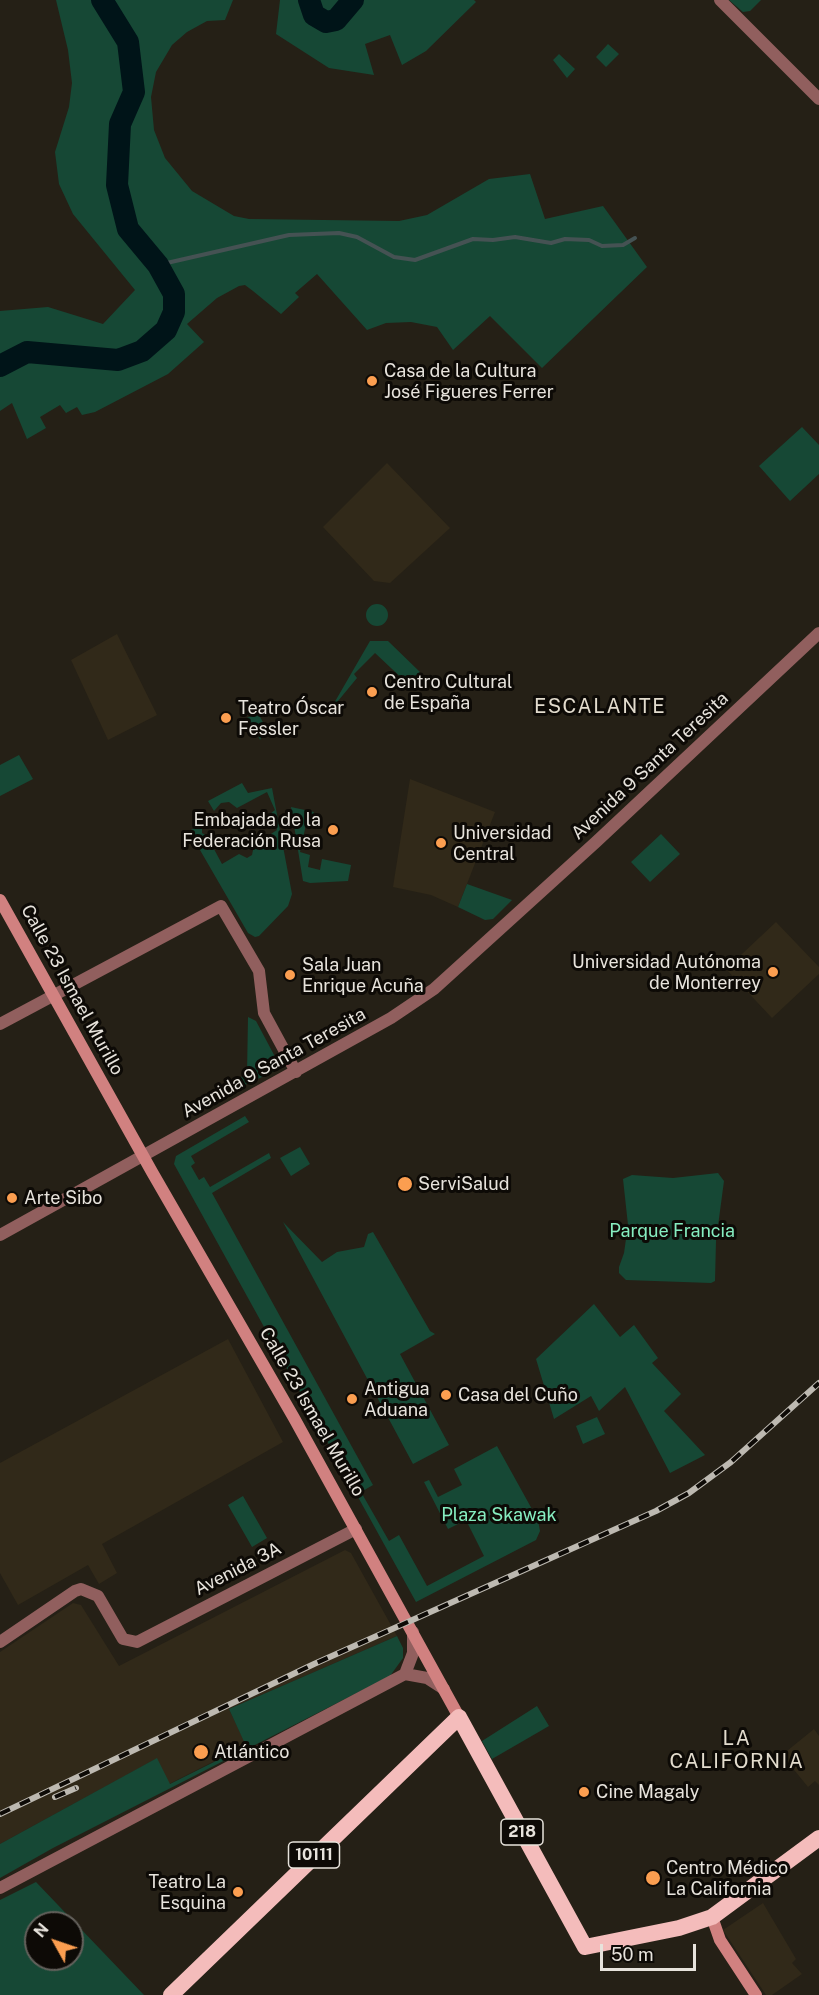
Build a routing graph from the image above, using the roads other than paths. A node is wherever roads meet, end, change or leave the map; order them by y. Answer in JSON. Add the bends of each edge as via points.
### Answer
{"nodes":[{"id":1,"x":720,"y":0,"type":"edge"},
{"id":2,"x":819,"y":99,"type":"edge"},
{"id":3,"x":819,"y":633,"type":"edge"},
{"id":4,"x":0,"y":900,"type":"edge"},
{"id":5,"x":54,"y":995,"type":"junction"},
{"id":6,"x":0,"y":1024,"type":"edge"},
{"id":7,"x":296,"y":1072,"type":"junction"},
{"id":8,"x":143,"y":1157,"type":"junction"},
{"id":9,"x":0,"y":1235,"type":"edge"},
{"id":10,"x":356,"y":1529,"type":"junction"},
{"id":11,"x":413,"y":1631,"type":"junction"},
{"id":12,"x":0,"y":1642,"type":"edge"},
{"id":13,"x":405,"y":1674,"type":"junction"},
{"id":14,"x":445,"y":1690,"type":"junction"},
{"id":15,"x":459,"y":1717,"type":"junction"},
{"id":16,"x":819,"y":1838,"type":"edge"},
{"id":17,"x":0,"y":1887,"type":"edge"},
{"id":18,"x":712,"y":1917,"type":"junction"},
{"id":19,"x":171,"y":1995,"type":"edge"},
{"id":20,"x":756,"y":1995,"type":"edge"}],
"edges":[{"from":1,"to":2,"type":"street"},
{"from":3,"to":7,"type":"street","name":"Avenida 9 Santa Teresita","via":[[434,989]]},
{"from":4,"to":5,"type":"main road","name":"Calle 23 Ismael Murillo","number":"218"},
{"from":5,"to":6,"type":"street"},
{"from":5,"to":7,"type":"street","via":[[221,906],[254,960],[261,978],[264,1013]]},
{"from":5,"to":8,"type":"main road","name":"Calle 23 Ismael Murillo","number":"218"},
{"from":7,"to":8,"type":"street","name":"Avenida 9 Santa Teresita"},
{"from":8,"to":9,"type":"street","name":"Avenida 9 Santa Teresita"},
{"from":8,"to":10,"type":"main road","name":"Calle 23 Ismael Murillo","number":"218"},
{"from":10,"to":11,"type":"main road","name":"Calle 23 Ismael Murillo","number":"218"},
{"from":10,"to":12,"type":"street","name":"Avenida 3A","via":[[137,1642],[123,1639],[98,1596],[86,1590],[75,1591]]},
{"from":11,"to":13,"type":"street","via":[[413,1653]]},
{"from":11,"to":14,"type":"main road","name":"Calle 23 Ismael Murillo","number":"218"},
{"from":13,"to":14,"type":"street","via":[[427,1678]]},
{"from":13,"to":17,"type":"street"},
{"from":14,"to":15,"type":"main road","name":"Calle 23 Ismael Murillo","number":"218"},
{"from":15,"to":18,"type":"highway","name":"Calle 23 Ismael Murillo","number":"218","via":[[585,1947],[679,1928]]},
{"from":15,"to":19,"type":"highway","number":"10111"},
{"from":16,"to":18,"type":"highway","number":"218"},
{"from":18,"to":20,"type":"main road","via":[[720,1940]]}]}
